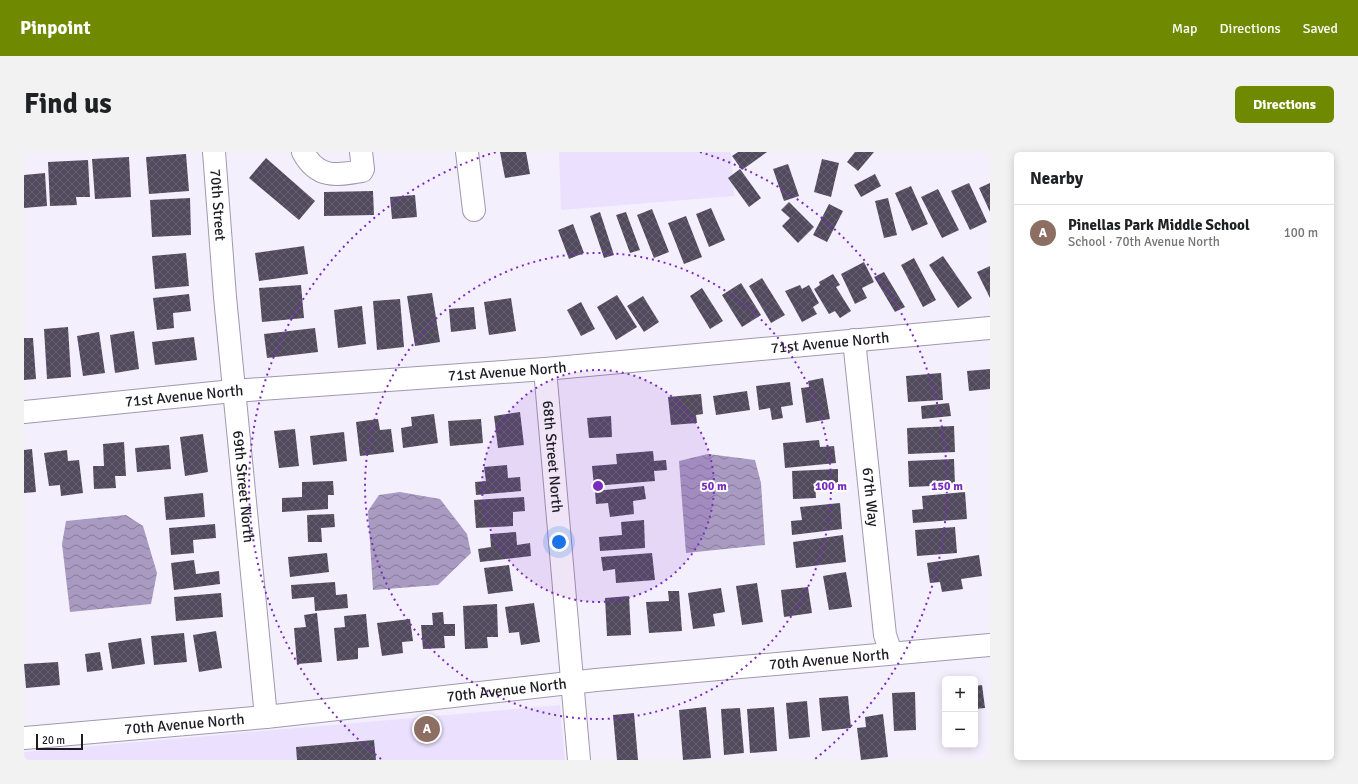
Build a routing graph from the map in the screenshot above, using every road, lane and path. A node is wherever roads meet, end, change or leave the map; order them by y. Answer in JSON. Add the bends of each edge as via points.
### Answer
{"nodes":[{"id":1,"x":214,"y":152,"type":"edge"},
{"id":2,"x":303,"y":152,"type":"edge"},
{"id":3,"x":467,"y":152,"type":"edge"},
{"id":4,"x":362,"y":157,"type":"edge"},
{"id":5,"x":474,"y":210,"type":"dead end"},
{"id":6,"x":221,"y":258,"type":"joint"},
{"id":7,"x":990,"y":328,"type":"edge"},
{"id":8,"x":854,"y":340,"type":"junction"},
{"id":9,"x":545,"y":369,"type":"junction"},
{"id":10,"x":233,"y":391,"type":"junction"},
{"id":11,"x":24,"y":412,"type":"edge"},
{"id":12,"x":990,"y":645,"type":"edge"},
{"id":13,"x":891,"y":653,"type":"junction"},
{"id":14,"x":573,"y":682,"type":"junction"},
{"id":15,"x":266,"y":717,"type":"junction"},
{"id":16,"x":24,"y":738,"type":"edge"},
{"id":17,"x":580,"y":760,"type":"edge"}],
"edges":[{"from":1,"to":6,"type":"street","name":"70th Street"},
{"from":2,"to":4,"type":"street","via":[[313,167],[329,174],[362,171]]},
{"from":3,"to":5,"type":"street"},
{"from":6,"to":10,"type":"street","name":"69th Street North"},
{"from":7,"to":8,"type":"street","name":"71st Avenue North"},
{"from":8,"to":9,"type":"street","name":"71st Avenue North"},
{"from":8,"to":13,"type":"street","name":"67th Way","via":[[885,635]]},
{"from":9,"to":10,"type":"street","name":"71st Avenue North"},
{"from":9,"to":14,"type":"street","name":"68th Street North"},
{"from":10,"to":11,"type":"street","name":"71st Avenue North"},
{"from":10,"to":15,"type":"street","name":"69th Street North"},
{"from":12,"to":13,"type":"street","name":"70th Avenue North"},
{"from":13,"to":14,"type":"street","name":"70th Avenue North"},
{"from":14,"to":15,"type":"street","name":"70th Avenue North"},
{"from":14,"to":17,"type":"street","name":"68th Street North"},
{"from":15,"to":16,"type":"street","name":"70th Avenue North"}]}
